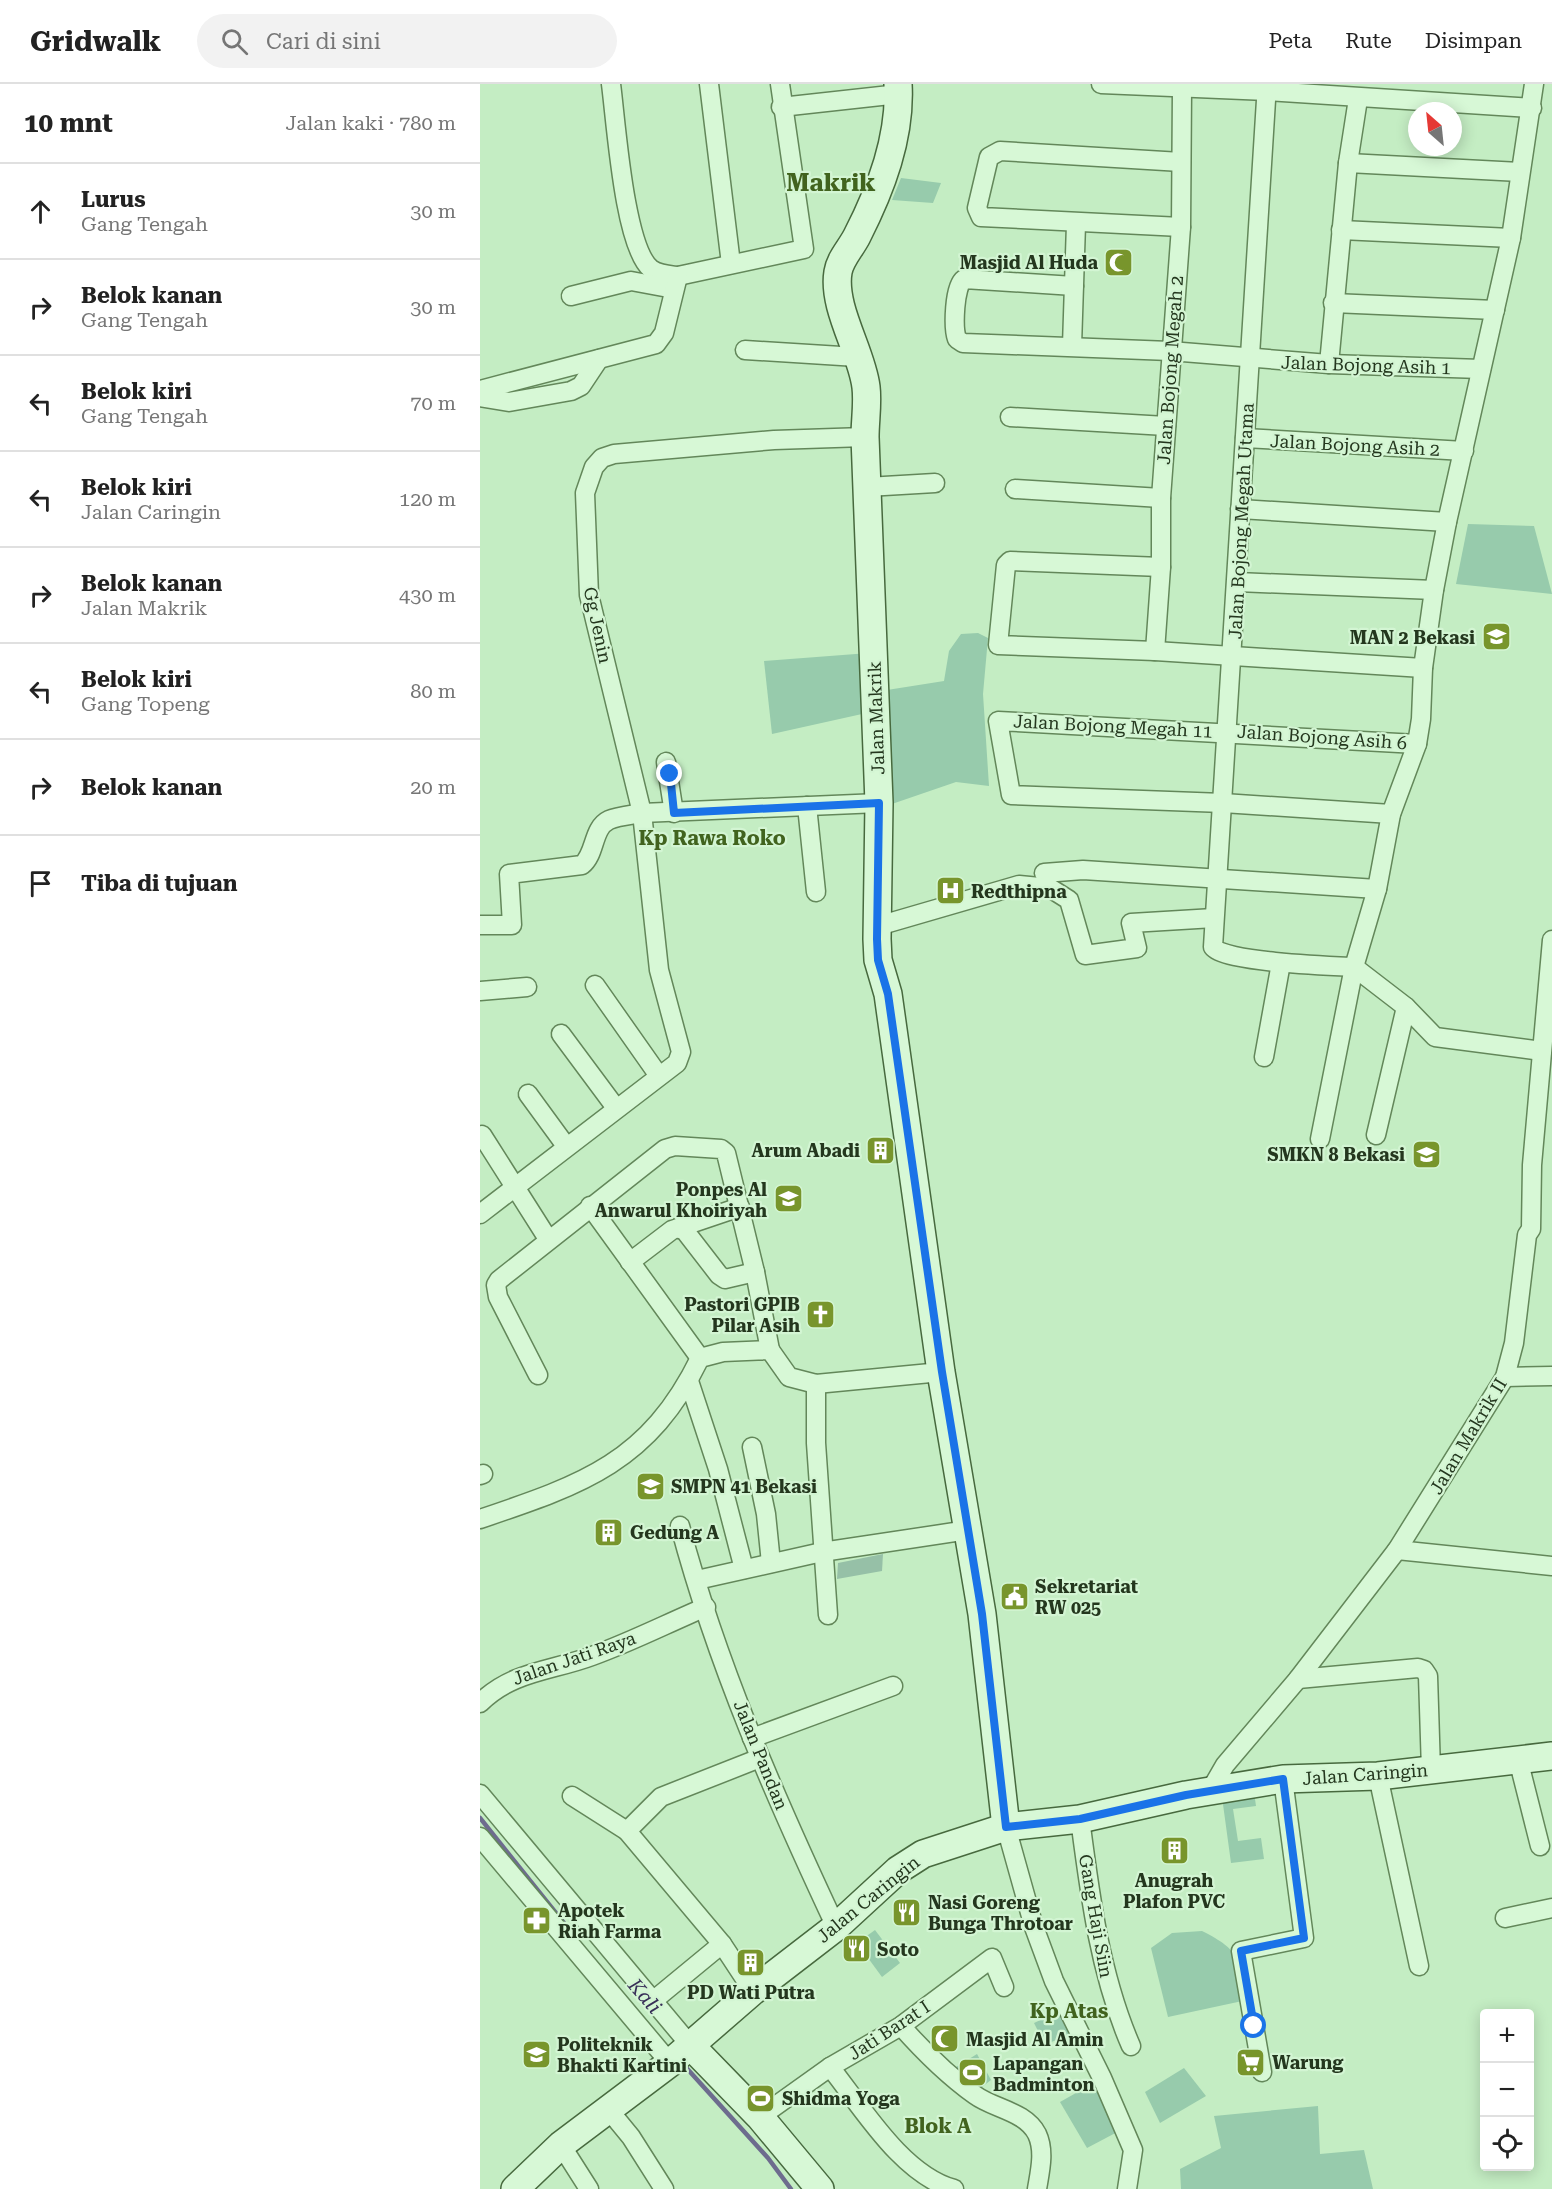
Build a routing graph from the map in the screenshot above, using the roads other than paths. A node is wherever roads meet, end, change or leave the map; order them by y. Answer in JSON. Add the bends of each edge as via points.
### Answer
{"nodes":[{"id":1,"x":611,"y":84,"type":"edge"},
{"id":2,"x":709,"y":84,"type":"edge"},
{"id":3,"x":780,"y":84,"type":"edge"},
{"id":4,"x":1101,"y":84,"type":"edge"},
{"id":5,"x":1534,"y":84,"type":"edge"},
{"id":6,"x":1267,"y":88,"type":"edge"},
{"id":7,"x":898,"y":89,"type":"edge"},
{"id":8,"x":1182,"y":89,"type":"junction"},
{"id":9,"x":1358,"y":99,"type":"junction"},
{"id":10,"x":781,"y":107,"type":"junction"},
{"id":11,"x":1532,"y":108,"type":"junction"},
{"id":12,"x":1181,"y":162,"type":"junction"},
{"id":13,"x":1348,"y":163,"type":"junction"},
{"id":14,"x":1526,"y":164,"type":"junction"},
{"id":15,"x":1076,"y":224,"type":"junction"},
{"id":16,"x":1181,"y":227,"type":"junction"},
{"id":17,"x":1341,"y":230,"type":"junction"},
{"id":18,"x":1511,"y":238,"type":"junction"},
{"id":19,"x":731,"y":264,"type":"junction"},
{"id":20,"x":676,"y":283,"type":"junction"},
{"id":21,"x":1074,"y":286,"type":"junction"},
{"id":22,"x":571,"y":296,"type":"dead end"},
{"id":23,"x":1333,"y":303,"type":"junction"},
{"id":24,"x":1496,"y":310,"type":"junction"},
{"id":25,"x":1072,"y":346,"type":"junction"},
{"id":26,"x":745,"y":350,"type":"dead end"},
{"id":27,"x":1170,"y":351,"type":"junction"},
{"id":28,"x":857,"y":357,"type":"junction"},
{"id":29,"x":599,"y":359,"type":"junction"},
{"id":30,"x":1250,"y":360,"type":"junction"},
{"id":31,"x":1329,"y":364,"type":"junction"},
{"id":32,"x":1481,"y":369,"type":"junction"},
{"id":33,"x":480,"y":390,"type":"edge"},
{"id":34,"x":480,"y":397,"type":"edge"},
{"id":35,"x":1010,"y":417,"type":"dead end"},
{"id":36,"x":1166,"y":426,"type":"junction"},
{"id":37,"x":865,"y":437,"type":"junction"},
{"id":38,"x":1245,"y":438,"type":"junction"},
{"id":39,"x":1464,"y":451,"type":"junction"},
{"id":40,"x":935,"y":483,"type":"dead end"},
{"id":41,"x":867,"y":488,"type":"junction"},
{"id":42,"x":1015,"y":489,"type":"dead end"},
{"id":43,"x":1161,"y":498,"type":"junction"},
{"id":44,"x":1240,"y":509,"type":"junction"},
{"id":45,"x":1447,"y":522,"type":"junction"},
{"id":46,"x":1161,"y":567,"type":"junction"},
{"id":47,"x":1238,"y":582,"type":"junction"},
{"id":48,"x":1434,"y":590,"type":"junction"},
{"id":49,"x":1155,"y":651,"type":"junction"},
{"id":50,"x":1233,"y":658,"type":"junction"},
{"id":51,"x":1423,"y":668,"type":"junction"},
{"id":52,"x":1228,"y":731,"type":"junction"},
{"id":53,"x":1417,"y":744,"type":"junction"},
{"id":54,"x":666,"y":762,"type":"dead end"},
{"id":55,"x":1223,"y":802,"type":"junction"},
{"id":56,"x":879,"y":803,"type":"junction"},
{"id":57,"x":807,"y":806,"type":"junction"},
{"id":58,"x":642,"y":813,"type":"junction"},
{"id":59,"x":674,"y":813,"type":"junction"},
{"id":60,"x":1391,"y":814,"type":"junction"},
{"id":61,"x":1044,"y":873,"type":"dead end"},
{"id":62,"x":1216,"y":880,"type":"junction"},
{"id":63,"x":1377,"y":889,"type":"junction"},
{"id":64,"x":816,"y":892,"type":"dead end"},
{"id":65,"x":1214,"y":918,"type":"junction"},
{"id":66,"x":480,"y":925,"type":"edge"},
{"id":67,"x":878,"y":926,"type":"junction"},
{"id":68,"x":1552,"y":940,"type":"edge"},
{"id":69,"x":1281,"y":963,"type":"junction"},
{"id":70,"x":1354,"y":967,"type":"junction"},
{"id":71,"x":595,"y":985,"type":"dead end"},
{"id":72,"x":527,"y":987,"type":"dead end"},
{"id":73,"x":480,"y":991,"type":"edge"},
{"id":74,"x":1406,"y":1007,"type":"junction"},
{"id":75,"x":561,"y":1034,"type":"dead end"},
{"id":76,"x":1542,"y":1051,"type":"junction"},
{"id":77,"x":1264,"y":1056,"type":"dead end"},
{"id":78,"x":659,"y":1076,"type":"junction"},
{"id":79,"x":528,"y":1094,"type":"dead end"},
{"id":80,"x":616,"y":1108,"type":"junction"},
{"id":81,"x":482,"y":1135,"type":"dead end"},
{"id":82,"x":1376,"y":1135,"type":"dead end"},
{"id":83,"x":1320,"y":1139,"type":"dead end"},
{"id":84,"x":566,"y":1146,"type":"junction"},
{"id":85,"x":515,"y":1186,"type":"junction"},
{"id":86,"x":590,"y":1206,"type":"junction"},
{"id":87,"x":740,"y":1207,"type":"junction"},
{"id":88,"x":480,"y":1214,"type":"edge"},
{"id":89,"x":678,"y":1228,"type":"junction"},
{"id":90,"x":548,"y":1239,"type":"junction"},
{"id":91,"x":630,"y":1262,"type":"junction"},
{"id":92,"x":755,"y":1272,"type":"junction"},
{"id":93,"x":770,"y":1350,"type":"junction"},
{"id":94,"x":700,"y":1358,"type":"junction"},
{"id":95,"x":942,"y":1372,"type":"junction"},
{"id":96,"x":538,"y":1375,"type":"dead end"},
{"id":97,"x":1552,"y":1376,"type":"edge"},
{"id":98,"x":1505,"y":1377,"type":"junction"},
{"id":99,"x":689,"y":1381,"type":"junction"},
{"id":100,"x":816,"y":1384,"type":"junction"},
{"id":101,"x":752,"y":1447,"type":"dead end"},
{"id":102,"x":480,"y":1519,"type":"edge"},
{"id":103,"x":680,"y":1526,"type":"dead end"},
{"id":104,"x":968,"y":1530,"type":"junction"},
{"id":105,"x":1397,"y":1550,"type":"junction"},
{"id":106,"x":822,"y":1552,"type":"junction"},
{"id":107,"x":771,"y":1563,"type":"junction"},
{"id":108,"x":1552,"y":1566,"type":"edge"},
{"id":109,"x":744,"y":1569,"type":"junction"},
{"id":110,"x":697,"y":1580,"type":"junction"},
{"id":111,"x":706,"y":1607,"type":"junction"},
{"id":112,"x":828,"y":1615,"type":"dead end"},
{"id":113,"x":1298,"y":1679,"type":"junction"},
{"id":114,"x":893,"y":1686,"type":"dead end"},
{"id":115,"x":480,"y":1703,"type":"edge"},
{"id":116,"x":752,"y":1738,"type":"junction"},
{"id":117,"x":1552,"y":1756,"type":"edge"},
{"id":118,"x":760,"y":1758,"type":"junction"},
{"id":119,"x":1518,"y":1759,"type":"junction"},
{"id":120,"x":1431,"y":1770,"type":"junction"},
{"id":121,"x":1378,"y":1776,"type":"junction"},
{"id":122,"x":1283,"y":1779,"type":"junction"},
{"id":123,"x":1210,"y":1791,"type":"junction"},
{"id":124,"x":480,"y":1794,"type":"edge"},
{"id":125,"x":572,"y":1796,"type":"dead end"},
{"id":126,"x":1080,"y":1819,"type":"junction"},
{"id":127,"x":1006,"y":1827,"type":"junction"},
{"id":128,"x":627,"y":1832,"type":"junction"},
{"id":129,"x":480,"y":1837,"type":"edge"},
{"id":130,"x":1540,"y":1846,"type":"dead end"},
{"id":131,"x":1552,"y":1908,"type":"edge"},
{"id":132,"x":1505,"y":1918,"type":"dead end"},
{"id":133,"x":836,"y":1927,"type":"junction"},
{"id":134,"x":722,"y":1944,"type":"junction"},
{"id":135,"x":1419,"y":1966,"type":"dead end"},
{"id":136,"x":1004,"y":1987,"type":"dead end"},
{"id":137,"x":753,"y":1991,"type":"junction"},
{"id":138,"x":654,"y":2000,"type":"junction"},
{"id":139,"x":901,"y":2026,"type":"junction"},
{"id":140,"x":1131,"y":2046,"type":"dead end"},
{"id":141,"x":681,"y":2054,"type":"junction"},
{"id":142,"x":830,"y":2067,"type":"junction"},
{"id":143,"x":1262,"y":2072,"type":"dead end"},
{"id":144,"x":608,"y":2109,"type":"junction"},
{"id":145,"x":760,"y":2117,"type":"junction"},
{"id":146,"x":561,"y":2145,"type":"junction"},
{"id":147,"x":808,"y":2186,"type":"edge"},
{"id":148,"x":515,"y":2189,"type":"edge"},
{"id":149,"x":589,"y":2189,"type":"edge"},
{"id":150,"x":664,"y":2189,"type":"edge"},
{"id":151,"x":954,"y":2189,"type":"edge"},
{"id":152,"x":1038,"y":2189,"type":"edge"},
{"id":153,"x":1127,"y":2189,"type":"edge"}],
"edges":[{"from":1,"to":20,"type":"street","via":[[628,211],[641,256],[651,269]]},
{"from":2,"to":19,"type":"street"},
{"from":3,"to":10,"type":"street"},
{"from":4,"to":8,"type":"street"},
{"from":5,"to":11,"type":"street"},
{"from":6,"to":8,"type":"street"},
{"from":6,"to":9,"type":"street"},
{"from":6,"to":30,"type":"street","name":"Jalan Bojong Megah Utama"},
{"from":7,"to":10,"type":"street"},
{"from":7,"to":28,"type":"street","name":"Jalan Makrik","via":[[899,122],[883,177],[837,276]]},
{"from":8,"to":12,"type":"street","name":"Jalan Bojong Megah 2"},
{"from":9,"to":11,"type":"street"},
{"from":9,"to":13,"type":"street"},
{"from":10,"to":19,"type":"street","via":[[804,249]]},
{"from":11,"to":14,"type":"street"},
{"from":12,"to":15,"type":"street","via":[[1000,151],[989,157],[977,208],[981,217]]},
{"from":12,"to":16,"type":"street","name":"Jalan Bojong Megah 2"},
{"from":13,"to":14,"type":"street"},
{"from":13,"to":17,"type":"street"},
{"from":14,"to":18,"type":"street"},
{"from":15,"to":16,"type":"street"},
{"from":15,"to":21,"type":"street"},
{"from":16,"to":27,"type":"street","name":"Jalan Bojong Megah 2"},
{"from":17,"to":18,"type":"street"},
{"from":17,"to":23,"type":"street"},
{"from":18,"to":24,"type":"street"},
{"from":19,"to":20,"type":"street"},
{"from":20,"to":22,"type":"street","via":[[631,281]]},
{"from":20,"to":29,"type":"street","via":[[663,333],[656,344]]},
{"from":21,"to":25,"type":"street"},
{"from":21,"to":25,"type":"street","name":"Jalan Bojong Asih 1","via":[[964,279],[958,287],[954,331],[963,343]]},
{"from":23,"to":24,"type":"street"},
{"from":23,"to":31,"type":"street"},
{"from":24,"to":32,"type":"street"},
{"from":25,"to":27,"type":"street","name":"Jalan Bojong Asih 1"},
{"from":26,"to":28,"type":"street"},
{"from":27,"to":30,"type":"street","name":"Jalan Bojong Asih 1"},
{"from":27,"to":36,"type":"street","name":"Jalan Bojong Megah 2"},
{"from":28,"to":37,"type":"street","name":"Jalan Makrik","via":[[866,387]]},
{"from":29,"to":33,"type":"street"},
{"from":29,"to":34,"type":"street","via":[[581,386],[572,391],[508,402]]},
{"from":30,"to":31,"type":"street","name":"Jalan Bojong Asih 1"},
{"from":30,"to":38,"type":"street","name":"Jalan Bojong Megah Utama"},
{"from":31,"to":32,"type":"street","name":"Jalan Bojong Asih 1"},
{"from":32,"to":39,"type":"street"},
{"from":35,"to":36,"type":"street"},
{"from":36,"to":43,"type":"street","name":"Jalan Bojong Megah 2"},
{"from":37,"to":41,"type":"street","name":"Jalan Makrik"},
{"from":37,"to":58,"type":"street","name":"Gg Jenin","via":[[774,440],[614,454],[602,458],[594,467],[585,493],[591,611]]},
{"from":38,"to":39,"type":"street","name":"Jalan Bojong Asih 2"},
{"from":38,"to":44,"type":"street","name":"Jalan Bojong Megah Utama"},
{"from":39,"to":45,"type":"street"},
{"from":40,"to":41,"type":"street"},
{"from":41,"to":56,"type":"street","name":"Jalan Makrik"},
{"from":42,"to":43,"type":"street"},
{"from":43,"to":46,"type":"street","name":"Jalan Bojong Megah 2"},
{"from":44,"to":45,"type":"street"},
{"from":44,"to":47,"type":"street","name":"Jalan Bojong Megah Utama"},
{"from":45,"to":48,"type":"street"},
{"from":46,"to":49,"type":"street","name":"Jalan Bojong Megah 2"},
{"from":46,"to":49,"type":"street","via":[[1014,561],[1006,565],[998,645]]},
{"from":47,"to":48,"type":"street"},
{"from":47,"to":50,"type":"street","name":"Jalan Bojong Megah Utama"},
{"from":48,"to":51,"type":"street"},
{"from":49,"to":50,"type":"street"},
{"from":50,"to":51,"type":"street"},
{"from":50,"to":52,"type":"street","name":"Jalan Bojong Megah Utama"},
{"from":51,"to":53,"type":"street"},
{"from":52,"to":53,"type":"street","name":"Jalan Bojong Asih 6"},
{"from":52,"to":55,"type":"street","name":"Jalan Bojong Megah Utama"},
{"from":52,"to":55,"type":"street","name":"Jalan Bojong Megah 11","via":[[998,721],[1011,795]]},
{"from":53,"to":60,"type":"street"},
{"from":54,"to":59,"type":"street"},
{"from":55,"to":60,"type":"street"},
{"from":55,"to":62,"type":"street","name":"Jalan Bojong Megah Utama"},
{"from":56,"to":57,"type":"street"},
{"from":56,"to":67,"type":"street","name":"Jalan Makrik"},
{"from":57,"to":59,"type":"street"},
{"from":57,"to":64,"type":"street"},
{"from":58,"to":59,"type":"street"},
{"from":58,"to":66,"type":"street","via":[[602,825],[589,860],[582,865],[509,874],[512,926]]},
{"from":58,"to":78,"type":"street","name":"Gg Jenin","via":[[659,970],[681,1052],[677,1063]]},
{"from":60,"to":63,"type":"street"},
{"from":61,"to":62,"type":"street","via":[[1083,870]]},
{"from":62,"to":63,"type":"street"},
{"from":62,"to":65,"type":"street","name":"Jalan Bojong Megah Utama"},
{"from":63,"to":70,"type":"street"},
{"from":65,"to":67,"type":"street","via":[[1131,923],[1137,948],[1085,955],[1069,900],[1050,888],[1018,885]]},
{"from":65,"to":69,"type":"street","name":"Jalan Bojong Megah Utama","via":[[1213,947],[1222,954]]},
{"from":67,"to":95,"type":"street","name":"Jalan Makrik","via":[[878,960],[888,994]]},
{"from":68,"to":76,"type":"street","name":"Jalan Makrik II"},
{"from":69,"to":70,"type":"street"},
{"from":69,"to":77,"type":"street"},
{"from":70,"to":74,"type":"street"},
{"from":70,"to":83,"type":"street"},
{"from":71,"to":78,"type":"street"},
{"from":72,"to":73,"type":"street"},
{"from":74,"to":76,"type":"street","via":[[1435,1037]]},
{"from":74,"to":82,"type":"street"},
{"from":75,"to":80,"type":"street"},
{"from":76,"to":98,"type":"street","name":"Jalan Makrik II","via":[[1531,1229],[1527,1235],[1518,1322]]},
{"from":78,"to":80,"type":"street"},
{"from":79,"to":84,"type":"street"},
{"from":80,"to":84,"type":"street"},
{"from":81,"to":85,"type":"street"},
{"from":84,"to":85,"type":"street"},
{"from":85,"to":88,"type":"street"},
{"from":85,"to":90,"type":"street"},
{"from":86,"to":87,"type":"street","via":[[665,1149],[675,1146],[721,1149],[726,1153]]},
{"from":86,"to":90,"type":"street"},
{"from":86,"to":91,"type":"street"},
{"from":87,"to":89,"type":"street"},
{"from":87,"to":92,"type":"street"},
{"from":89,"to":91,"type":"street"},
{"from":89,"to":92,"type":"street","via":[[685,1231],[725,1279]]},
{"from":90,"to":96,"type":"street","via":[[496,1285],[498,1297]]},
{"from":91,"to":94,"type":"street"},
{"from":92,"to":93,"type":"street"},
{"from":93,"to":94,"type":"street","via":[[723,1352]]},
{"from":93,"to":100,"type":"street","via":[[789,1377]]},
{"from":94,"to":99,"type":"street"},
{"from":95,"to":100,"type":"street"},
{"from":95,"to":104,"type":"street","name":"Jalan Makrik"},
{"from":97,"to":98,"type":"street"},
{"from":98,"to":105,"type":"street","name":"Jalan Makrik II"},
{"from":99,"to":102,"type":"street","via":[[681,1396],[644,1438],[611,1465]]},
{"from":99,"to":109,"type":"street","via":[[718,1469]]},
{"from":100,"to":106,"type":"street"},
{"from":101,"to":107,"type":"street"},
{"from":103,"to":110,"type":"street","name":"Jalan Pandan"},
{"from":104,"to":106,"type":"street"},
{"from":104,"to":127,"type":"street","name":"Jalan Makrik","via":[[991,1680]]},
{"from":105,"to":108,"type":"street"},
{"from":105,"to":113,"type":"street","name":"Jalan Makrik II"},
{"from":106,"to":107,"type":"street"},
{"from":106,"to":112,"type":"street"},
{"from":107,"to":109,"type":"street"},
{"from":109,"to":110,"type":"street"},
{"from":110,"to":111,"type":"street","name":"Jalan Pandan"},
{"from":111,"to":115,"type":"street","name":"Jalan Jati Raya","via":[[595,1655],[519,1676]]},
{"from":111,"to":116,"type":"street","name":"Jalan Pandan"},
{"from":113,"to":120,"type":"street","via":[[1424,1670],[1428,1676]]},
{"from":113,"to":123,"type":"street","name":"Jalan Makrik II","via":[[1225,1764]]},
{"from":114,"to":116,"type":"street"},
{"from":116,"to":118,"type":"street","name":"Jalan Pandan"},
{"from":117,"to":119,"type":"street","name":"Jalan Caringin"},
{"from":118,"to":128,"type":"street","via":[[661,1797]]},
{"from":118,"to":133,"type":"street","name":"Jalan Pandan"},
{"from":119,"to":120,"type":"street","name":"Jalan Caringin"},
{"from":119,"to":130,"type":"street"},
{"from":120,"to":121,"type":"street","name":"Jalan Caringin"},
{"from":121,"to":122,"type":"street","name":"Jalan Caringin"},
{"from":121,"to":135,"type":"street"},
{"from":122,"to":123,"type":"street","name":"Jalan Caringin"},
{"from":122,"to":143,"type":"street","via":[[1304,1938],[1241,1951]]},
{"from":123,"to":126,"type":"street","name":"Jalan Caringin"},
{"from":124,"to":138,"type":"street"},
{"from":125,"to":128,"type":"street"},
{"from":126,"to":127,"type":"street","name":"Jalan Caringin"},
{"from":126,"to":140,"type":"street","name":"Gang Haji Siin","via":[[1111,1996]]},
{"from":127,"to":133,"type":"street","name":"Jalan Caringin","via":[[923,1854],[898,1870]]},
{"from":127,"to":153,"type":"street","via":[[1034,1927],[1054,1981],[1133,2150]]},
{"from":128,"to":134,"type":"street"},
{"from":129,"to":141,"type":"street"},
{"from":131,"to":132,"type":"street"},
{"from":133,"to":137,"type":"street","name":"Jalan Caringin"},
{"from":134,"to":137,"type":"street"},
{"from":134,"to":138,"type":"street"},
{"from":136,"to":139,"type":"street","name":"Jati Barat I","via":[[992,1958]]},
{"from":137,"to":141,"type":"street","name":"Jalan Caringin"},
{"from":138,"to":141,"type":"street"},
{"from":139,"to":142,"type":"street","name":"Jati Barat I"},
{"from":139,"to":152,"type":"street","via":[[946,2073],[978,2098],[1027,2122],[1035,2132],[1042,2155]]},
{"from":141,"to":144,"type":"street","name":"Jalan Caringin"},
{"from":141,"to":145,"type":"street"},
{"from":142,"to":145,"type":"street","name":"Jati Barat I"},
{"from":142,"to":151,"type":"street","via":[[901,2156],[922,2174]]},
{"from":144,"to":146,"type":"street","name":"Jalan Caringin"},
{"from":144,"to":150,"type":"street"},
{"from":145,"to":147,"type":"street"},
{"from":146,"to":148,"type":"street","name":"Jalan Caringin"},
{"from":146,"to":149,"type":"street"}]}
